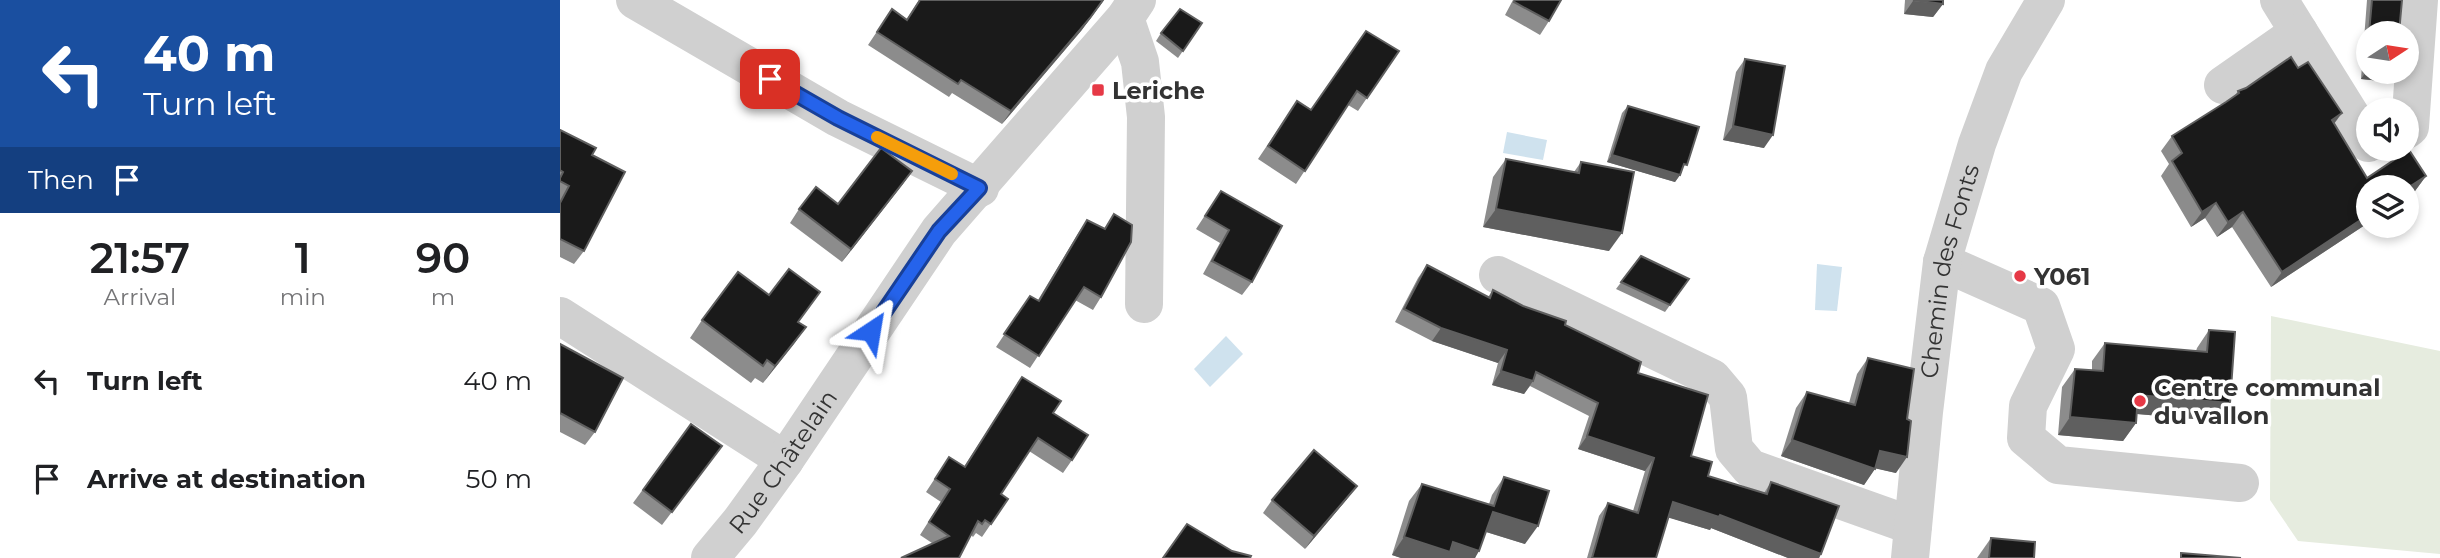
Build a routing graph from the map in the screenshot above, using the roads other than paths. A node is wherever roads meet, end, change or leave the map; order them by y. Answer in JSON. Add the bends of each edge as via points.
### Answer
{"nodes":[{"id":1,"x":635,"y":0,"type":"edge"},
{"id":2,"x":2046,"y":0,"type":"edge"},
{"id":3,"x":2279,"y":0,"type":"edge"},
{"id":4,"x":2419,"y":0,"type":"edge"},
{"id":5,"x":1131,"y":9,"type":"edge"},
{"id":6,"x":2299,"y":32,"type":"junction"},
{"id":7,"x":2223,"y":85,"type":"dead end"},
{"id":8,"x":2412,"y":98,"type":"edge"},
{"id":9,"x":2356,"y":123,"type":"edge"},
{"id":10,"x":979,"y":188,"type":"junction"},
{"id":11,"x":1942,"y":262,"type":"junction"},
{"id":12,"x":1498,"y":275,"type":"dead end"},
{"id":13,"x":1144,"y":304,"type":"dead end"},
{"id":14,"x":560,"y":316,"type":"edge"},
{"id":15,"x":785,"y":460,"type":"junction"},
{"id":16,"x":2241,"y":483,"type":"dead end"},
{"id":17,"x":1911,"y":542,"type":"edge"},
{"id":18,"x":710,"y":558,"type":"edge"}],
"edges":[{"from":1,"to":10,"type":"street","via":[[838,118]]},
{"from":2,"to":11,"type":"street","name":"Chemin des Fonts","via":[[2004,71]]},
{"from":3,"to":6,"type":"street"},
{"from":4,"to":8,"type":"street"},
{"from":5,"to":10,"type":"street","name":"Rue Châtelain"},
{"from":5,"to":13,"type":"street","via":[[1146,117]]},
{"from":6,"to":7,"type":"street"},
{"from":6,"to":9,"type":"street"},
{"from":10,"to":15,"type":"street","name":"Rue Châtelain","via":[[939,231]]},
{"from":11,"to":16,"type":"street","via":[[2041,306],[2056,349],[2028,406],[2026,438],[2058,465]]},
{"from":11,"to":17,"type":"street","name":"Chemin des Fonts"},
{"from":12,"to":17,"type":"street","via":[[1712,378],[1728,397],[1734,449],[1750,468]]},
{"from":14,"to":15,"type":"street"},
{"from":15,"to":18,"type":"street","name":"Rue Châtelain"}]}
